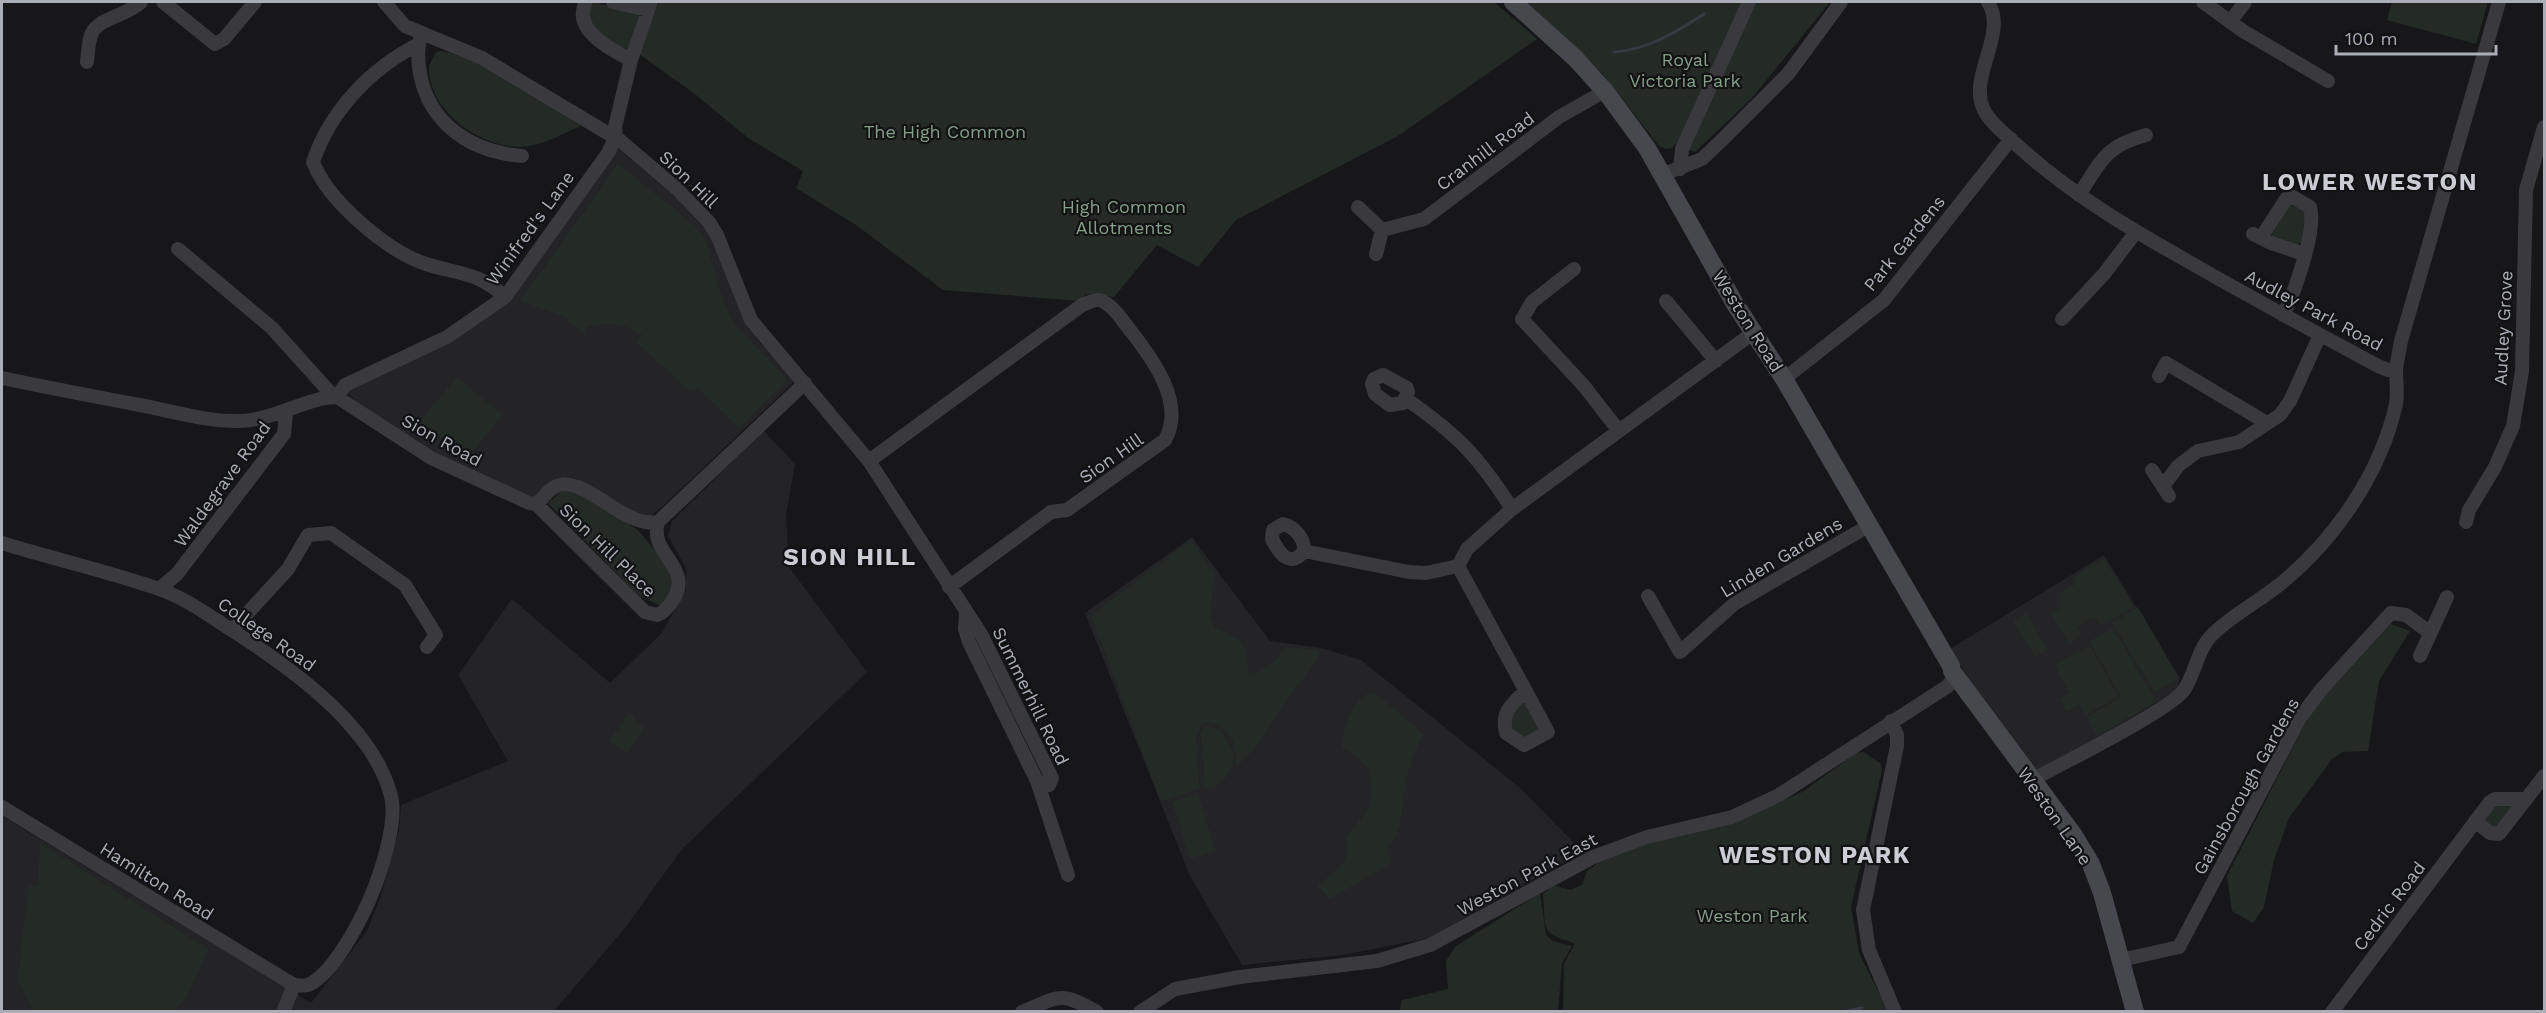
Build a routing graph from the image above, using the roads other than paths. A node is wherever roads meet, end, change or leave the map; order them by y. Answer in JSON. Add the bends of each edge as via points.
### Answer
{"nodes":[{"id":1,"x":141,"y":2,"type":"edge"},
{"id":2,"x":164,"y":2,"type":"edge"},
{"id":3,"x":255,"y":2,"type":"edge"},
{"id":4,"x":384,"y":2,"type":"edge"},
{"id":5,"x":586,"y":2,"type":"edge"},
{"id":6,"x":614,"y":2,"type":"edge"},
{"id":7,"x":1513,"y":2,"type":"edge"},
{"id":8,"x":1749,"y":2,"type":"edge"},
{"id":9,"x":1841,"y":2,"type":"edge"},
{"id":10,"x":1988,"y":2,"type":"edge"},
{"id":11,"x":2203,"y":2,"type":"edge"},
{"id":12,"x":2245,"y":2,"type":"edge"},
{"id":13,"x":2499,"y":2,"type":"edge"},
{"id":14,"x":649,"y":6,"type":"edge"},
{"id":15,"x":2230,"y":22,"type":"junction"},
{"id":16,"x":420,"y":39,"type":"junction"},
{"id":17,"x":631,"y":60,"type":"junction"},
{"id":18,"x":87,"y":62,"type":"dead end"},
{"id":19,"x":2328,"y":81,"type":"dead end"},
{"id":20,"x":1605,"y":91,"type":"junction"},
{"id":21,"x":2544,"y":127,"type":"edge"},
{"id":22,"x":615,"y":134,"type":"junction"},
{"id":23,"x":2146,"y":135,"type":"dead end"},
{"id":24,"x":2011,"y":139,"type":"junction"},
{"id":25,"x":522,"y":156,"type":"dead end"},
{"id":26,"x":1672,"y":171,"type":"junction"},
{"id":27,"x":2079,"y":195,"type":"junction"},
{"id":28,"x":1358,"y":207,"type":"dead end"},
{"id":29,"x":1382,"y":230,"type":"junction"},
{"id":30,"x":2136,"y":232,"type":"junction"},
{"id":31,"x":178,"y":249,"type":"dead end"},
{"id":32,"x":1376,"y":254,"type":"dead end"},
{"id":33,"x":2304,"y":254,"type":"junction"},
{"id":34,"x":1574,"y":269,"type":"dead end"},
{"id":35,"x":505,"y":297,"type":"junction"},
{"id":36,"x":1666,"y":301,"type":"dead end"},
{"id":37,"x":2283,"y":315,"type":"junction"},
{"id":38,"x":2062,"y":318,"type":"dead end"},
{"id":39,"x":1753,"y":333,"type":"junction"},
{"id":40,"x":2320,"y":335,"type":"junction"},
{"id":41,"x":1716,"y":361,"type":"junction"},
{"id":42,"x":2396,"y":368,"type":"junction"},
{"id":43,"x":2158,"y":376,"type":"dead end"},
{"id":44,"x":2,"y":378,"type":"edge"},
{"id":45,"x":1784,"y":379,"type":"junction"},
{"id":46,"x":805,"y":383,"type":"junction"},
{"id":47,"x":336,"y":397,"type":"junction"},
{"id":48,"x":1406,"y":399,"type":"dead end"},
{"id":49,"x":286,"y":412,"type":"junction"},
{"id":50,"x":2267,"y":423,"type":"junction"},
{"id":51,"x":1619,"y":431,"type":"junction"},
{"id":52,"x":869,"y":461,"type":"junction"},
{"id":53,"x":2152,"y":470,"type":"dead end"},
{"id":54,"x":536,"y":504,"type":"junction"},
{"id":55,"x":1512,"y":509,"type":"junction"},
{"id":56,"x":658,"y":522,"type":"junction"},
{"id":57,"x":2466,"y":522,"type":"dead end"},
{"id":58,"x":1870,"y":525,"type":"junction"},
{"id":59,"x":2,"y":543,"type":"edge"},
{"id":60,"x":1304,"y":551,"type":"dead end"},
{"id":61,"x":1458,"y":566,"type":"junction"},
{"id":62,"x":177,"y":574,"type":"junction"},
{"id":63,"x":949,"y":587,"type":"junction"},
{"id":64,"x":159,"y":589,"type":"junction"},
{"id":65,"x":175,"y":596,"type":"junction"},
{"id":66,"x":1648,"y":596,"type":"dead end"},
{"id":67,"x":2447,"y":597,"type":"dead end"},
{"id":68,"x":232,"y":630,"type":"junction"},
{"id":69,"x":2429,"y":632,"type":"junction"},
{"id":70,"x":427,"y":647,"type":"dead end"},
{"id":71,"x":2420,"y":656,"type":"dead end"},
{"id":72,"x":1952,"y":668,"type":"junction"},
{"id":73,"x":1525,"y":691,"type":"dead end"},
{"id":74,"x":1891,"y":721,"type":"junction"},
{"id":75,"x":2544,"y":776,"type":"edge"},
{"id":76,"x":2032,"y":780,"type":"junction"},
{"id":77,"x":2526,"y":799,"type":"junction"},
{"id":78,"x":2,"y":807,"type":"edge"},
{"id":79,"x":2475,"y":821,"type":"junction"},
{"id":80,"x":1068,"y":876,"type":"dead end"},
{"id":81,"x":2121,"y":960,"type":"junction"},
{"id":82,"x":294,"y":986,"type":"junction"},
{"id":83,"x":284,"y":1011,"type":"edge"},
{"id":84,"x":1022,"y":1011,"type":"edge"},
{"id":85,"x":1097,"y":1011,"type":"edge"},
{"id":86,"x":1140,"y":1011,"type":"edge"},
{"id":87,"x":1895,"y":1011,"type":"edge"},
{"id":88,"x":2135,"y":1011,"type":"edge"},
{"id":89,"x":2332,"y":1011,"type":"edge"}],
"edges":[{"from":1,"to":18,"type":"street","via":[[131,11],[102,22],[92,33]]},
{"from":2,"to":3,"type":"street","via":[[215,44],[224,39]]},
{"from":4,"to":16,"type":"street","name":"Sion Hill"},
{"from":5,"to":17,"type":"street","via":[[583,13],[592,33]]},
{"from":6,"to":14,"type":"street"},
{"from":7,"to":20,"type":"street","name":"Weston Road","via":[[1575,57]]},
{"from":8,"to":26,"type":"street"},
{"from":9,"to":26,"type":"street","via":[[1788,74],[1762,101],[1702,159]]},
{"from":10,"to":24,"type":"street","name":"Audley Park Road","via":[[1992,7],[1993,30],[1982,77],[1983,108]]},
{"from":11,"to":15,"type":"street"},
{"from":12,"to":15,"type":"street"},
{"from":13,"to":42,"type":"street"},
{"from":14,"to":17,"type":"street","name":"Winifred's Lane"},
{"from":15,"to":19,"type":"street"},
{"from":16,"to":22,"type":"street","name":"Sion Hill","via":[[482,58]]},
{"from":16,"to":25,"type":"street","via":[[419,66],[426,95],[443,123],[479,147]]},
{"from":16,"to":35,"type":"street","via":[[384,63],[350,97],[313,162],[316,171],[372,234],[418,261],[483,279]]},
{"from":17,"to":22,"type":"street","name":"Winifred's Lane"},
{"from":20,"to":26,"type":"street","name":"Weston Road"},
{"from":20,"to":29,"type":"street","name":"Cranhill Road","via":[[1559,117],[1424,219]]},
{"from":21,"to":57,"type":"street","name":"Audley Grove","via":[[2526,190],[2522,371],[2513,426]]},
{"from":22,"to":35,"type":"street","name":"Winifred's Lane","via":[[608,153]]},
{"from":22,"to":46,"type":"street","name":"Sion Hill","via":[[709,222],[751,320]]},
{"from":23,"to":27,"type":"street","via":[[2123,141],[2109,150]]},
{"from":24,"to":27,"type":"street","name":"Audley Park Road"},
{"from":24,"to":45,"type":"street","name":"Park Gardens","via":[[1884,300]]},
{"from":26,"to":39,"type":"street","name":"Weston Road","via":[[1675,201]]},
{"from":27,"to":30,"type":"street","name":"Audley Park Road"},
{"from":28,"to":29,"type":"street"},
{"from":29,"to":32,"type":"street"},
{"from":30,"to":37,"type":"street","name":"Audley Park Road"},
{"from":30,"to":38,"type":"street","via":[[2104,274]]},
{"from":31,"to":47,"type":"street","name":"Sion Road","via":[[272,328]]},
{"from":33,"to":33,"type":"street","via":[[2313,215],[2310,207],[2293,197],[2280,205],[2257,236]]},
{"from":33,"to":37,"type":"street","via":[[2295,292]]},
{"from":34,"to":51,"type":"street","via":[[1532,302],[1518,321],[1584,386]]},
{"from":35,"to":47,"type":"street","name":"Winifred's Lane","via":[[447,337],[345,385]]},
{"from":36,"to":41,"type":"street"},
{"from":37,"to":40,"type":"street","name":"Audley Park Road"},
{"from":39,"to":41,"type":"street"},
{"from":39,"to":45,"type":"street","name":"Weston Road"},
{"from":40,"to":42,"type":"street","name":"Audley Park Road","via":[[2378,366]]},
{"from":40,"to":50,"type":"street","via":[[2290,401],[2280,415]]},
{"from":41,"to":51,"type":"street"},
{"from":42,"to":76,"type":"street","name":"Audley Park Road","via":[[2397,402],[2382,447],[2367,480],[2328,536],[2281,584],[2213,634],[2201,650],[2184,691]]},
{"from":43,"to":50,"type":"street","via":[[2166,363]]},
{"from":44,"to":49,"type":"street","via":[[236,422]]},
{"from":45,"to":58,"type":"street","name":"Weston Road"},
{"from":46,"to":52,"type":"street","name":"Sion Hill"},
{"from":46,"to":56,"type":"street"},
{"from":47,"to":49,"type":"street"},
{"from":47,"to":54,"type":"street","name":"Sion Road","via":[[431,458]]},
{"from":48,"to":55,"type":"street","via":[[1446,426],[1473,454]]},
{"from":49,"to":62,"type":"street","name":"Waldegrave Road","via":[[284,434]]},
{"from":50,"to":53,"type":"street","via":[[2239,442],[2199,451],[2178,466],[2166,490]]},
{"from":51,"to":55,"type":"street"},
{"from":52,"to":63,"type":"street","name":"Sion Hill"},
{"from":52,"to":63,"type":"street","name":"Sion Hill","via":[[1093,300],[1104,303],[1120,316],[1149,355],[1170,401],[1171,426],[1165,440],[1067,510],[1051,512]]},
{"from":54,"to":56,"type":"street","via":[[552,488],[574,485],[629,519],[646,524]]},
{"from":54,"to":56,"type":"street","name":"Sion Hill Place","via":[[645,612],[657,615],[670,604],[679,585],[678,574],[655,532]]},
{"from":55,"to":61,"type":"street","via":[[1473,543]]},
{"from":58,"to":66,"type":"street","name":"Linden Gardens","via":[[1734,604],[1680,651]]},
{"from":58,"to":72,"type":"street","name":"Weston Road"},
{"from":59,"to":64,"type":"street","name":"College Road"},
{"from":60,"to":61,"type":"street","via":[[1409,572],[1426,573]]},
{"from":61,"to":73,"type":"street"},
{"from":62,"to":64,"type":"street","name":"Waldegrave Road"},
{"from":62,"to":65,"type":"street","name":"Waldegrave Road"},
{"from":63,"to":80,"type":"street","name":"Summerhill Road","via":[[981,634],[1052,778],[1049,785],[1037,781]]},
{"from":64,"to":65,"type":"street","name":"College Road"},
{"from":65,"to":68,"type":"street","name":"College Road"},
{"from":67,"to":69,"type":"street"},
{"from":68,"to":70,"type":"street","via":[[288,569],[308,535],[331,533],[405,585],[436,635]]},
{"from":68,"to":82,"type":"street","name":"College Road","via":[[302,677],[337,711],[384,774],[392,797],[389,837],[370,899],[354,933],[325,970],[307,985]]},
{"from":69,"to":71,"type":"street"},
{"from":69,"to":81,"type":"street","name":"Gainsborough Gardens","via":[[2406,615],[2391,613],[2300,718],[2179,947]]},
{"from":72,"to":74,"type":"street","name":"Weston Park East","via":[[1953,678],[1948,686]]},
{"from":72,"to":76,"type":"street","name":"Weston Lane"},
{"from":74,"to":86,"type":"street","name":"Weston Park East","via":[[1778,795],[1732,817],[1647,837],[1593,857],[1430,945],[1338,968],[1240,977],[1175,989]]},
{"from":74,"to":87,"type":"street","via":[[1897,746],[1864,896],[1863,923],[1869,950]]},
{"from":75,"to":77,"type":"street"},
{"from":76,"to":81,"type":"street","name":"Weston Lane","via":[[2091,864]]},
{"from":77,"to":79,"type":"street","name":"Cedric Road","via":[[2495,799]]},
{"from":77,"to":79,"type":"street","via":[[2499,834],[2490,833]]},
{"from":78,"to":82,"type":"street","name":"Hamilton Road"},
{"from":79,"to":89,"type":"street","name":"Cedric Road"},
{"from":81,"to":88,"type":"street","name":"Weston Lane"},
{"from":82,"to":83,"type":"street"},
{"from":84,"to":85,"type":"street","via":[[1054,998],[1071,997]]}]}
